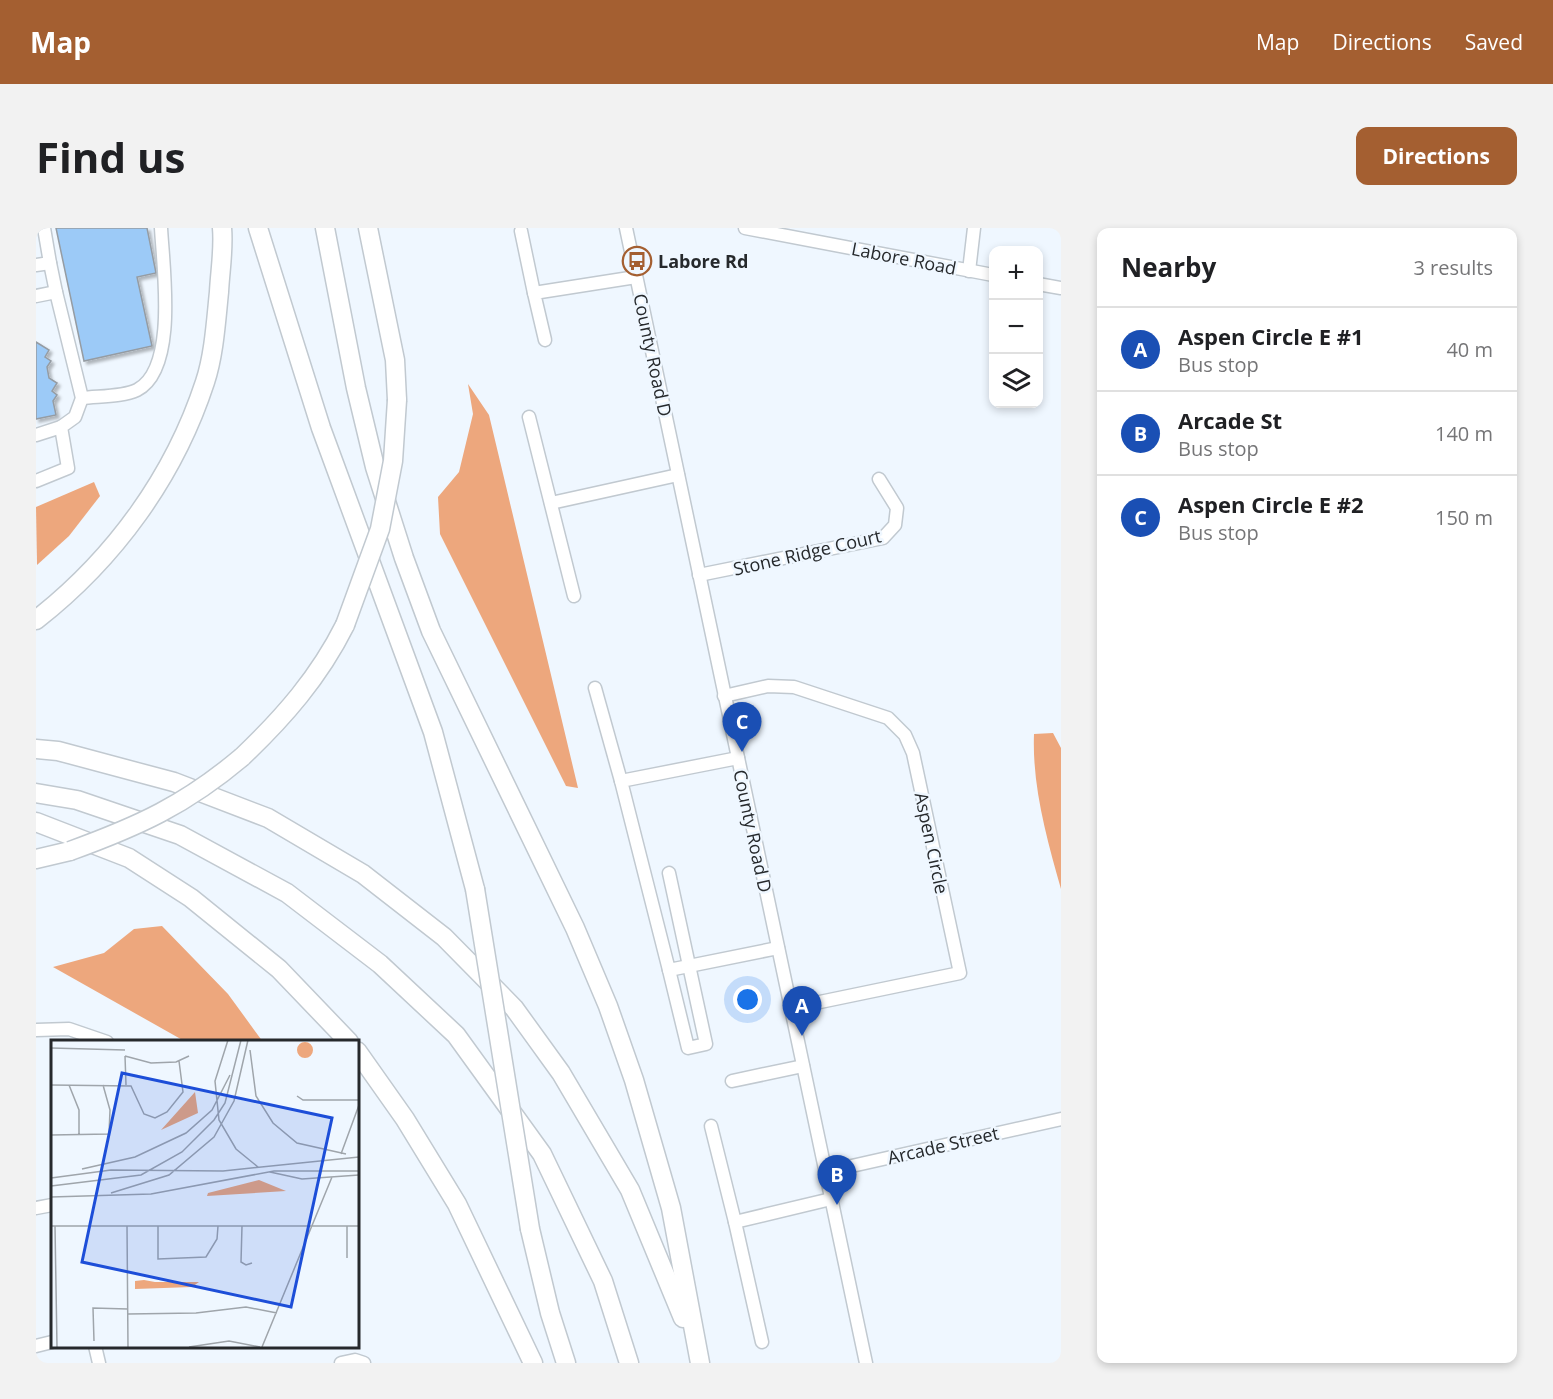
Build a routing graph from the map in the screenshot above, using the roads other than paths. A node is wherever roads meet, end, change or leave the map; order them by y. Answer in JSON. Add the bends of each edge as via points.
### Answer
{"nodes":[{"id":1,"x":44,"y":228,"type":"edge"},
{"id":2,"x":161,"y":228,"type":"edge"},
{"id":3,"x":222,"y":228,"type":"edge"},
{"id":4,"x":258,"y":228,"type":"edge"},
{"id":5,"x":326,"y":228,"type":"edge"},
{"id":6,"x":368,"y":228,"type":"edge"},
{"id":7,"x":626,"y":228,"type":"edge"},
{"id":8,"x":745,"y":228,"type":"edge"},
{"id":9,"x":974,"y":228,"type":"edge"},
{"id":10,"x":521,"y":231,"type":"dead end"},
{"id":11,"x":50,"y":263,"type":"junction"},
{"id":12,"x":36,"y":265,"type":"edge"},
{"id":13,"x":969,"y":271,"type":"junction"},
{"id":14,"x":989,"y":274,"type":"edge"},
{"id":15,"x":636,"y":277,"type":"junction"},
{"id":16,"x":1043,"y":285,"type":"edge"},
{"id":17,"x":1061,"y":288,"type":"edge"},
{"id":18,"x":56,"y":292,"type":"junction"},
{"id":19,"x":534,"y":293,"type":"junction"},
{"id":20,"x":36,"y":296,"type":"edge"},
{"id":21,"x":545,"y":340,"type":"dead end"},
{"id":22,"x":82,"y":398,"type":"junction"},
{"id":23,"x":529,"y":417,"type":"dead end"},
{"id":24,"x":61,"y":427,"type":"junction"},
{"id":25,"x":36,"y":435,"type":"edge"},
{"id":26,"x":678,"y":475,"type":"junction"},
{"id":27,"x":879,"y":479,"type":"dead end"},
{"id":28,"x":36,"y":481,"type":"edge"},
{"id":29,"x":550,"y":503,"type":"junction"},
{"id":30,"x":699,"y":575,"type":"junction"},
{"id":31,"x":574,"y":596,"type":"dead end"},
{"id":32,"x":36,"y":620,"type":"edge"},
{"id":33,"x":595,"y":688,"type":"dead end"},
{"id":34,"x":724,"y":696,"type":"junction"},
{"id":35,"x":36,"y":749,"type":"edge"},
{"id":36,"x":738,"y":758,"type":"junction"},
{"id":37,"x":621,"y":782,"type":"junction"},
{"id":38,"x":36,"y":793,"type":"edge"},
{"id":39,"x":36,"y":822,"type":"edge"},
{"id":40,"x":36,"y":859,"type":"edge"},
{"id":41,"x":669,"y":873,"type":"dead end"},
{"id":42,"x":778,"y":948,"type":"junction"},
{"id":43,"x":688,"y":966,"type":"junction"},
{"id":44,"x":669,"y":970,"type":"junction"},
{"id":45,"x":791,"y":1008,"type":"junction"},
{"id":46,"x":36,"y":1030,"type":"edge"},
{"id":47,"x":101,"y":1040,"type":"edge"},
{"id":48,"x":347,"y":1040,"type":"edge"},
{"id":49,"x":358,"y":1052,"type":"edge"},
{"id":50,"x":803,"y":1066,"type":"junction"},
{"id":51,"x":732,"y":1081,"type":"dead end"},
{"id":52,"x":1061,"y":1119,"type":"edge"},
{"id":53,"x":711,"y":1126,"type":"dead end"},
{"id":54,"x":825,"y":1172,"type":"junction"},
{"id":55,"x":831,"y":1199,"type":"junction"},
{"id":56,"x":51,"y":1205,"type":"edge"},
{"id":57,"x":36,"y":1208,"type":"edge"},
{"id":58,"x":735,"y":1222,"type":"junction"},
{"id":59,"x":51,"y":1342,"type":"edge"},
{"id":60,"x":762,"y":1342,"type":"dead end"},
{"id":61,"x":36,"y":1346,"type":"edge"},
{"id":62,"x":95,"y":1348,"type":"edge"},
{"id":63,"x":698,"y":1357,"type":"edge"},
{"id":64,"x":99,"y":1363,"type":"edge"},
{"id":65,"x":341,"y":1363,"type":"edge"},
{"id":66,"x":364,"y":1363,"type":"edge"},
{"id":67,"x":533,"y":1363,"type":"edge"},
{"id":68,"x":566,"y":1363,"type":"edge"},
{"id":69,"x":629,"y":1363,"type":"edge"},
{"id":70,"x":866,"y":1363,"type":"edge"}],
"edges":[{"from":1,"to":11,"type":"street"},
{"from":2,"to":22,"type":"street","via":[[165,339],[151,378],[136,390]]},
{"from":3,"to":32,"type":"highway","via":[[217,312],[206,381],[172,463],[129,527],[74,590]]},
{"from":4,"to":68,"type":"highway","bridge":true,"via":[[325,439],[434,732],[475,889],[530,1229]]},
{"from":5,"to":63,"type":"highway","via":[[356,388],[375,467],[404,558],[431,631],[608,1006],[634,1080],[670,1208]]},
{"from":6,"to":40,"type":"highway","bridge":true,"via":[[393,348],[397,400],[393,461],[380,529],[345,625],[307,688],[242,757],[173,808],[122,832]]},
{"from":7,"to":15,"type":"street","name":"County Road D"},
{"from":8,"to":13,"type":"street","name":"Labore Road"},
{"from":9,"to":13,"type":"street"},
{"from":10,"to":19,"type":"street"},
{"from":11,"to":12,"type":"street"},
{"from":11,"to":18,"type":"street"},
{"from":13,"to":14,"type":"street","name":"Labore Road"},
{"from":15,"to":19,"type":"street"},
{"from":15,"to":26,"type":"street","name":"County Road D"},
{"from":16,"to":17,"type":"street"},
{"from":18,"to":20,"type":"street"},
{"from":18,"to":22,"type":"street"},
{"from":19,"to":21,"type":"street"},
{"from":22,"to":24,"type":"street","via":[[75,417]]},
{"from":23,"to":29,"type":"street"},
{"from":24,"to":25,"type":"street"},
{"from":24,"to":28,"type":"street","via":[[68,468]]},
{"from":26,"to":29,"type":"street"},
{"from":26,"to":30,"type":"street","name":"County Road D"},
{"from":27,"to":30,"type":"street","name":"Stone Ridge Court","via":[[897,508],[895,525],[882,538]]},
{"from":29,"to":31,"type":"street"},
{"from":30,"to":34,"type":"street","name":"County Road D"},
{"from":33,"to":37,"type":"street"},
{"from":34,"to":36,"type":"street","name":"County Road D"},
{"from":34,"to":45,"type":"street","name":"Aspen Circle","via":[[768,686],[794,687],[888,718],[911,745],[925,809],[960,973]]},
{"from":35,"to":63,"type":"highway","via":[[58,751],[174,782],[268,818],[363,874],[444,937],[514,1008],[561,1073],[630,1190]]},
{"from":36,"to":37,"type":"street"},
{"from":36,"to":42,"type":"street","name":"County Road D"},
{"from":37,"to":44,"type":"street"},
{"from":38,"to":69,"type":"highway","via":[[76,800],[180,835],[287,893],[380,964],[456,1035],[542,1154],[603,1281]]},
{"from":39,"to":48,"type":"highway","via":[[129,858],[191,898],[279,969]]},
{"from":41,"to":43,"type":"street"},
{"from":42,"to":43,"type":"street"},
{"from":42,"to":45,"type":"street","name":"County Road D"},
{"from":43,"to":44,"type":"street"},
{"from":43,"to":44,"type":"street","via":[[705,1044],[688,1048]]},
{"from":45,"to":50,"type":"street","name":"County Road D"},
{"from":46,"to":47,"type":"street","via":[[69,1029]]},
{"from":49,"to":67,"type":"highway","via":[[457,1204]]},
{"from":50,"to":51,"type":"street"},
{"from":50,"to":54,"type":"street","name":"County Road D"},
{"from":52,"to":54,"type":"street","name":"Arcade Street"},
{"from":53,"to":58,"type":"street"},
{"from":54,"to":55,"type":"street","name":"County Road D"},
{"from":55,"to":58,"type":"street"},
{"from":55,"to":70,"type":"street","name":"County Road D"},
{"from":56,"to":57,"type":"street"},
{"from":58,"to":60,"type":"street"},
{"from":59,"to":61,"type":"street"},
{"from":62,"to":64,"type":"street"},
{"from":65,"to":66,"type":"street"}]}
